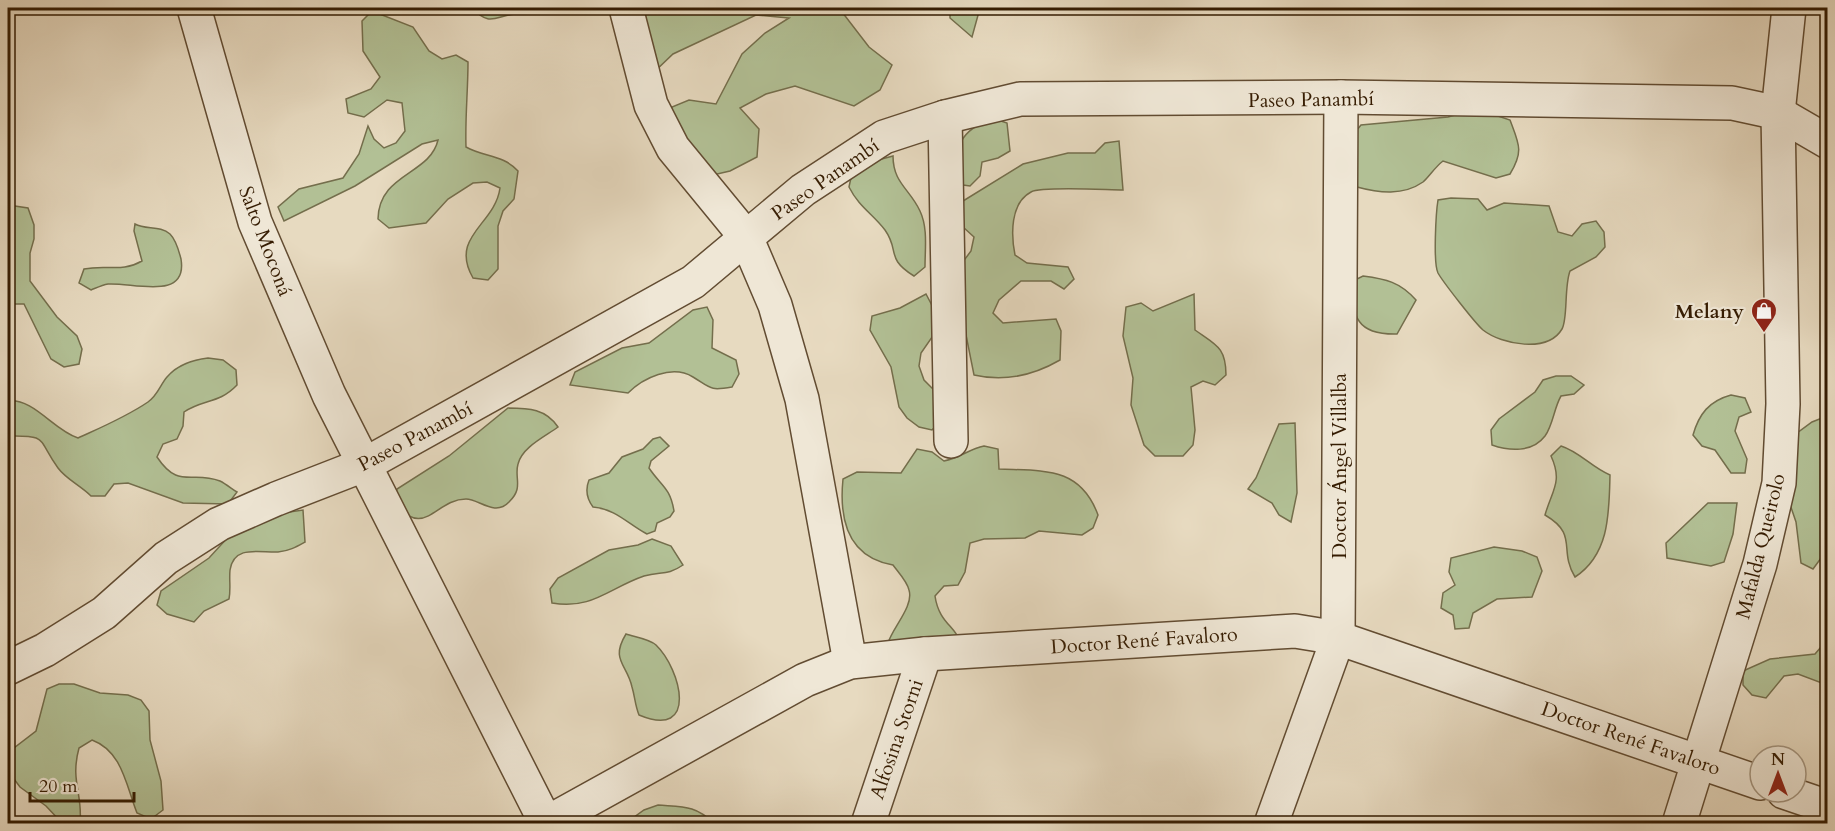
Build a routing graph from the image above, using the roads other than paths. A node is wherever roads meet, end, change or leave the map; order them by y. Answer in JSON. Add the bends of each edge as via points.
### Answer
{"nodes":[{"id":1,"x":194,"y":8,"type":"edge"},
{"id":2,"x":626,"y":8,"type":"edge"},
{"id":3,"x":1789,"y":8,"type":"edge"},
{"id":4,"x":1341,"y":97,"type":"junction"},
{"id":5,"x":1778,"y":113,"type":"junction"},
{"id":6,"x":945,"y":117,"type":"junction"},
{"id":7,"x":1827,"y":142,"type":"edge"},
{"id":8,"x":746,"y":237,"type":"junction"},
{"id":9,"x":951,"y":441,"type":"dead end"},
{"id":10,"x":366,"y":464,"type":"junction"},
{"id":11,"x":1338,"y":638,"type":"junction"},
{"id":12,"x":925,"y":654,"type":"junction"},
{"id":13,"x":850,"y":662,"type":"junction"},
{"id":14,"x":8,"y":668,"type":"edge"},
{"id":15,"x":1700,"y":762,"type":"junction"},
{"id":16,"x":1748,"y":779,"type":"edge"},
{"id":17,"x":1808,"y":800,"type":"edge"},
{"id":18,"x":1827,"y":807,"type":"edge"},
{"id":19,"x":546,"y":823,"type":"edge"},
{"id":20,"x":868,"y":824,"type":"edge"},
{"id":21,"x":1271,"y":824,"type":"edge"},
{"id":22,"x":1679,"y":824,"type":"edge"}],
"edges":[{"from":1,"to":10,"type":"street","name":"Salto Moconá","via":[[255,222],[329,395]]},
{"from":2,"to":8,"type":"street","via":[[651,105],[674,148]]},
{"from":3,"to":5,"type":"street","name":"Mafalda Queirolo"},
{"from":4,"to":5,"type":"street","name":"Paseo Panambí","via":[[1732,103]]},
{"from":4,"to":6,"type":"street","name":"Paseo Panambí","via":[[1020,99]]},
{"from":4,"to":11,"type":"street","name":"Doctor Ángel Villalba"},
{"from":5,"to":7,"type":"street","name":"Paseo Panambí"},
{"from":5,"to":15,"type":"street","name":"Mafalda Queirolo","via":[[1784,404],[1779,483],[1760,564]]},
{"from":6,"to":8,"type":"street","name":"Paseo Panambí","via":[[884,137],[802,190]]},
{"from":6,"to":9,"type":"street"},
{"from":8,"to":10,"type":"street","name":"Paseo Panambí","via":[[693,282]]},
{"from":8,"to":13,"type":"street","via":[[776,305],[801,399]]},
{"from":10,"to":14,"type":"street","name":"Paseo Panambí","via":[[219,524],[166,558],[104,613]]},
{"from":10,"to":19,"type":"street","name":"Salto Moconá"},
{"from":11,"to":12,"type":"street","name":"Doctor René Favaloro","via":[[1295,631]]},
{"from":11,"to":15,"type":"street","name":"Doctor René Favaloro"},
{"from":11,"to":21,"type":"street","name":"Doctor Ángel Villalba"},
{"from":12,"to":13,"type":"street","name":"Doctor René Favaloro"},
{"from":12,"to":20,"type":"street","name":"Alfosina Storni"},
{"from":13,"to":19,"type":"street","name":"Doctor René Favaloro","via":[[805,680]]},
{"from":15,"to":16,"type":"street","name":"Doctor René Favaloro"},
{"from":15,"to":22,"type":"street","name":"Mafalda Queirolo"},
{"from":17,"to":18,"type":"street"}]}
